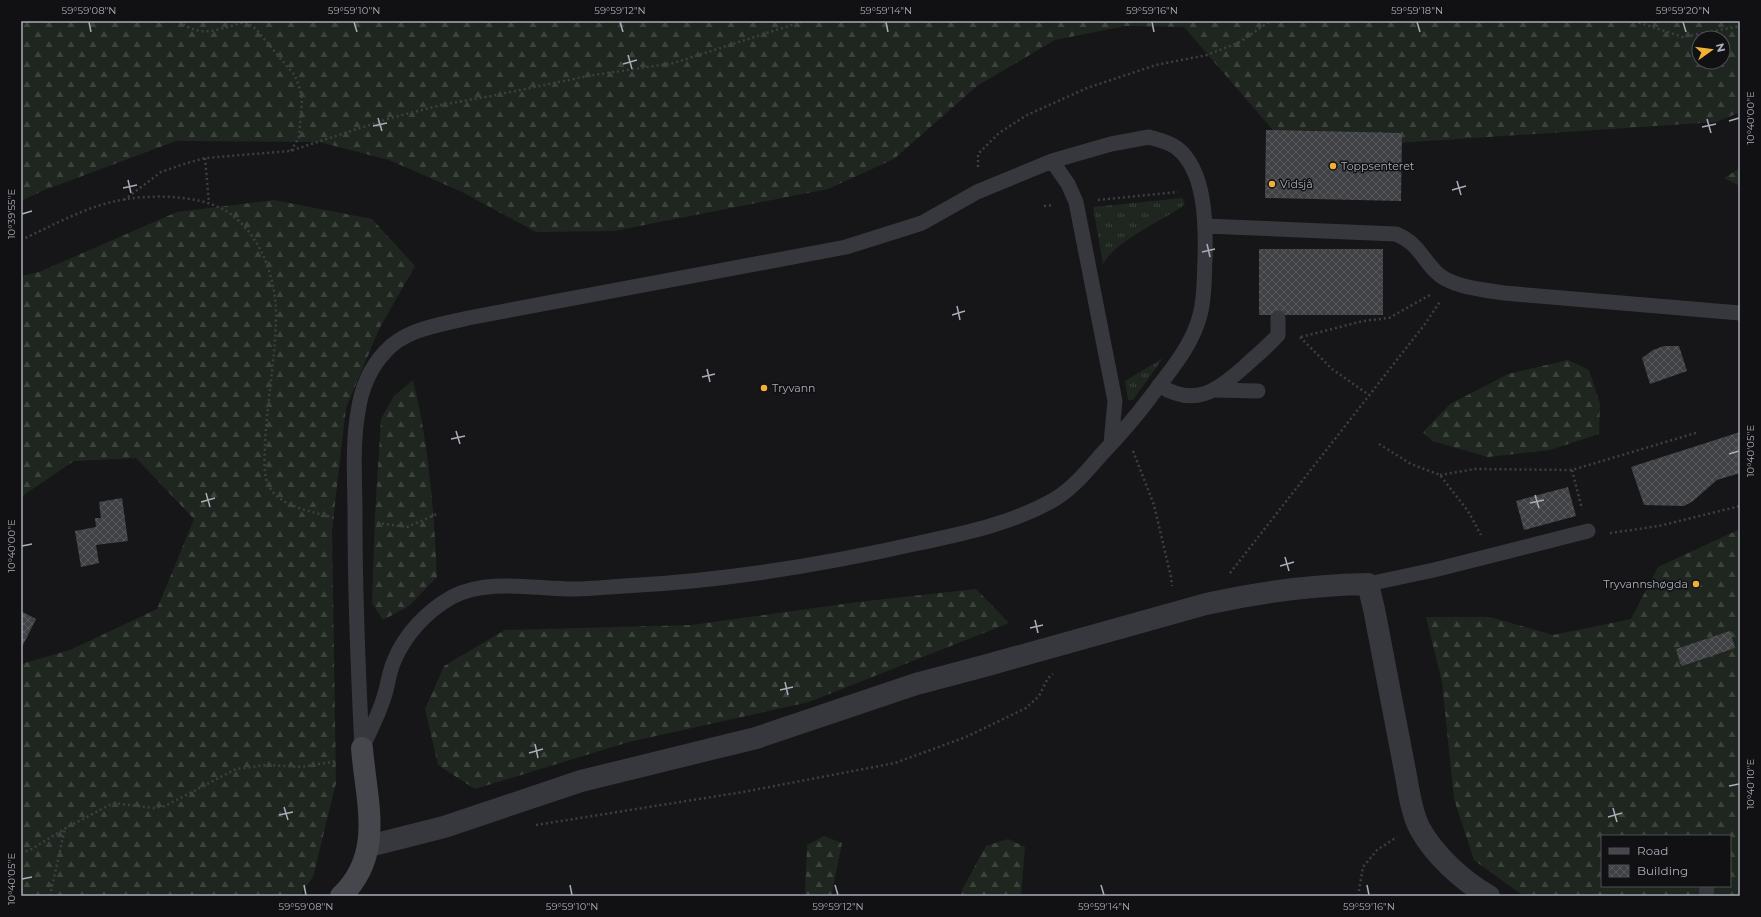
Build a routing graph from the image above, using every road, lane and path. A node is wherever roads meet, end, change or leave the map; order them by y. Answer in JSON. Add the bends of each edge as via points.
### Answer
{"nodes":[{"id":1,"x":179,"y":21,"type":"edge"},
{"id":2,"x":804,"y":21,"type":"edge"},
{"id":3,"x":1270,"y":21,"type":"edge"},
{"id":4,"x":1634,"y":21,"type":"edge"},
{"id":5,"x":1740,"y":26,"type":"edge"},
{"id":6,"x":290,"y":151,"type":"junction"},
{"id":7,"x":205,"y":158,"type":"junction"},
{"id":8,"x":1052,"y":161,"type":"junction"},
{"id":9,"x":1200,"y":189,"type":"junction"},
{"id":10,"x":977,"y":192,"type":"junction"},
{"id":11,"x":124,"y":200,"type":"junction"},
{"id":12,"x":1076,"y":202,"type":"junction"},
{"id":13,"x":209,"y":204,"type":"junction"},
{"id":14,"x":1044,"y":206,"type":"dead end"},
{"id":15,"x":1206,"y":226,"type":"junction"},
{"id":16,"x":21,"y":240,"type":"edge"},
{"id":17,"x":1453,"y":282,"type":"junction"},
{"id":18,"x":1740,"y":313,"type":"edge"},
{"id":19,"x":1278,"y":318,"type":"dead end"},
{"id":20,"x":1278,"y":335,"type":"junction"},
{"id":21,"x":1301,"y":337,"type":"junction"},
{"id":22,"x":1159,"y":385,"type":"junction"},
{"id":23,"x":1215,"y":390,"type":"junction"},
{"id":24,"x":1258,"y":390,"type":"dead end"},
{"id":25,"x":1369,"y":395,"type":"junction"},
{"id":26,"x":1123,"y":430,"type":"junction"},
{"id":27,"x":1699,"y":432,"type":"dead end"},
{"id":28,"x":1111,"y":443,"type":"junction"},
{"id":29,"x":1379,"y":444,"type":"dead end"},
{"id":30,"x":1572,"y":470,"type":"junction"},
{"id":31,"x":1440,"y":475,"type":"junction"},
{"id":32,"x":1740,"y":506,"type":"edge"},
{"id":33,"x":439,"y":513,"type":"dead end"},
{"id":34,"x":355,"y":524,"type":"junction"},
{"id":35,"x":1588,"y":531,"type":"junction"},
{"id":36,"x":1490,"y":556,"type":"junction"},
{"id":37,"x":1368,"y":584,"type":"junction"},
{"id":38,"x":1206,"y":604,"type":"junction"},
{"id":39,"x":1174,"y":613,"type":"junction"},
{"id":40,"x":1059,"y":669,"type":"dead end"},
{"id":41,"x":363,"y":752,"type":"junction"},
{"id":42,"x":530,"y":826,"type":"dead end"},
{"id":43,"x":66,"y":828,"type":"junction"},
{"id":44,"x":1420,"y":828,"type":"junction"},
{"id":45,"x":369,"y":846,"type":"junction"},
{"id":46,"x":21,"y":853,"type":"edge"},
{"id":47,"x":50,"y":896,"type":"edge"},
{"id":48,"x":341,"y":896,"type":"edge"},
{"id":49,"x":1358,"y":896,"type":"edge"},
{"id":50,"x":1489,"y":896,"type":"edge"}],
"edges":[{"from":1,"to":6,"type":"path","via":[[187,28],[208,33],[246,22],[256,29],[295,76],[300,89],[302,100],[299,137]]},
{"from":2,"to":6,"type":"path","via":[[674,64],[588,76],[441,105],[391,118]]},
{"from":3,"to":10,"type":"path","via":[[1240,42],[1207,55],[1156,65],[1087,88],[1027,115],[999,133],[978,154]]},
{"from":4,"to":5,"type":"path","via":[[1683,37]]},
{"from":6,"to":7,"type":"path"},
{"from":7,"to":11,"type":"path","via":[[161,172]]},
{"from":7,"to":13,"type":"path"},
{"from":8,"to":9,"type":"lane","via":[[1111,144],[1148,137],[1176,147],[1189,159]]},
{"from":8,"to":10,"type":"lane"},
{"from":8,"to":12,"type":"lane","via":[[1068,184]]},
{"from":9,"to":12,"type":"path"},
{"from":9,"to":15,"type":"lane"},
{"from":10,"to":34,"type":"lane","via":[[922,223],[846,247],[468,318],[414,333],[398,341],[385,351],[363,389],[356,440]]},
{"from":11,"to":13,"type":"path","via":[[144,197],[189,199]]},
{"from":11,"to":16,"type":"path","via":[[91,208]]},
{"from":12,"to":14,"type":"path"},
{"from":12,"to":28,"type":"lane","via":[[1115,400]]},
{"from":13,"to":34,"type":"path","via":[[226,211],[249,234],[263,256],[272,283],[276,320],[266,412],[267,482],[274,495],[284,502]]},
{"from":15,"to":17,"type":"lane","via":[[1396,234],[1414,244],[1437,273]]},
{"from":15,"to":22,"type":"lane","via":[[1201,314],[1183,353]]},
{"from":17,"to":18,"type":"lane","via":[[1504,293]]},
{"from":17,"to":21,"type":"path","via":[[1389,318],[1363,321]]},
{"from":17,"to":25,"type":"path"},
{"from":19,"to":20,"type":"lane"},
{"from":20,"to":21,"type":"path"},
{"from":20,"to":23,"type":"lane"},
{"from":21,"to":25,"type":"path","via":[[1332,369]]},
{"from":22,"to":23,"type":"lane","via":[[1172,394],[1184,396]]},
{"from":22,"to":26,"type":"lane"},
{"from":23,"to":24,"type":"lane"},
{"from":25,"to":38,"type":"path"},
{"from":26,"to":28,"type":"lane"},
{"from":26,"to":39,"type":"path","via":[[1154,505],[1171,576]]},
{"from":27,"to":30,"type":"path"},
{"from":28,"to":41,"type":"lane","via":[[1082,476],[1058,497],[1002,522],[951,536],[733,578],[677,584],[576,589],[477,587],[461,592],[424,618],[403,644],[395,659]]},
{"from":29,"to":31,"type":"path","via":[[1411,464]]},
{"from":30,"to":31,"type":"path","via":[[1475,469]]},
{"from":30,"to":35,"type":"path"},
{"from":31,"to":36,"type":"path","via":[[1468,511]]},
{"from":32,"to":35,"type":"path","via":[[1659,526],[1596,535]]},
{"from":33,"to":34,"type":"path","via":[[407,527],[382,523]]},
{"from":34,"to":41,"type":"lane","via":[[356,613]]},
{"from":35,"to":36,"type":"lane"},
{"from":36,"to":37,"type":"lane"},
{"from":37,"to":38,"type":"street","via":[[1283,590]]},
{"from":37,"to":44,"type":"street","via":[[1407,782]]},
{"from":38,"to":39,"type":"street"},
{"from":39,"to":45,"type":"street","via":[[916,684],[756,738],[581,782],[444,827]]},
{"from":40,"to":42,"type":"path","via":[[1048,678],[1039,696],[1026,708],[966,737],[896,763],[744,792]]},
{"from":41,"to":43,"type":"path","via":[[301,767],[267,765],[236,769],[165,806],[153,808],[113,803]]},
{"from":41,"to":45,"type":"street","via":[[370,820]]},
{"from":43,"to":46,"type":"path"},
{"from":43,"to":47,"type":"path"},
{"from":44,"to":49,"type":"path","via":[[1394,838],[1377,850],[1363,867]]},
{"from":44,"to":50,"type":"street","via":[[1445,862]]},
{"from":45,"to":48,"type":"street","via":[[360,870]]}]}
